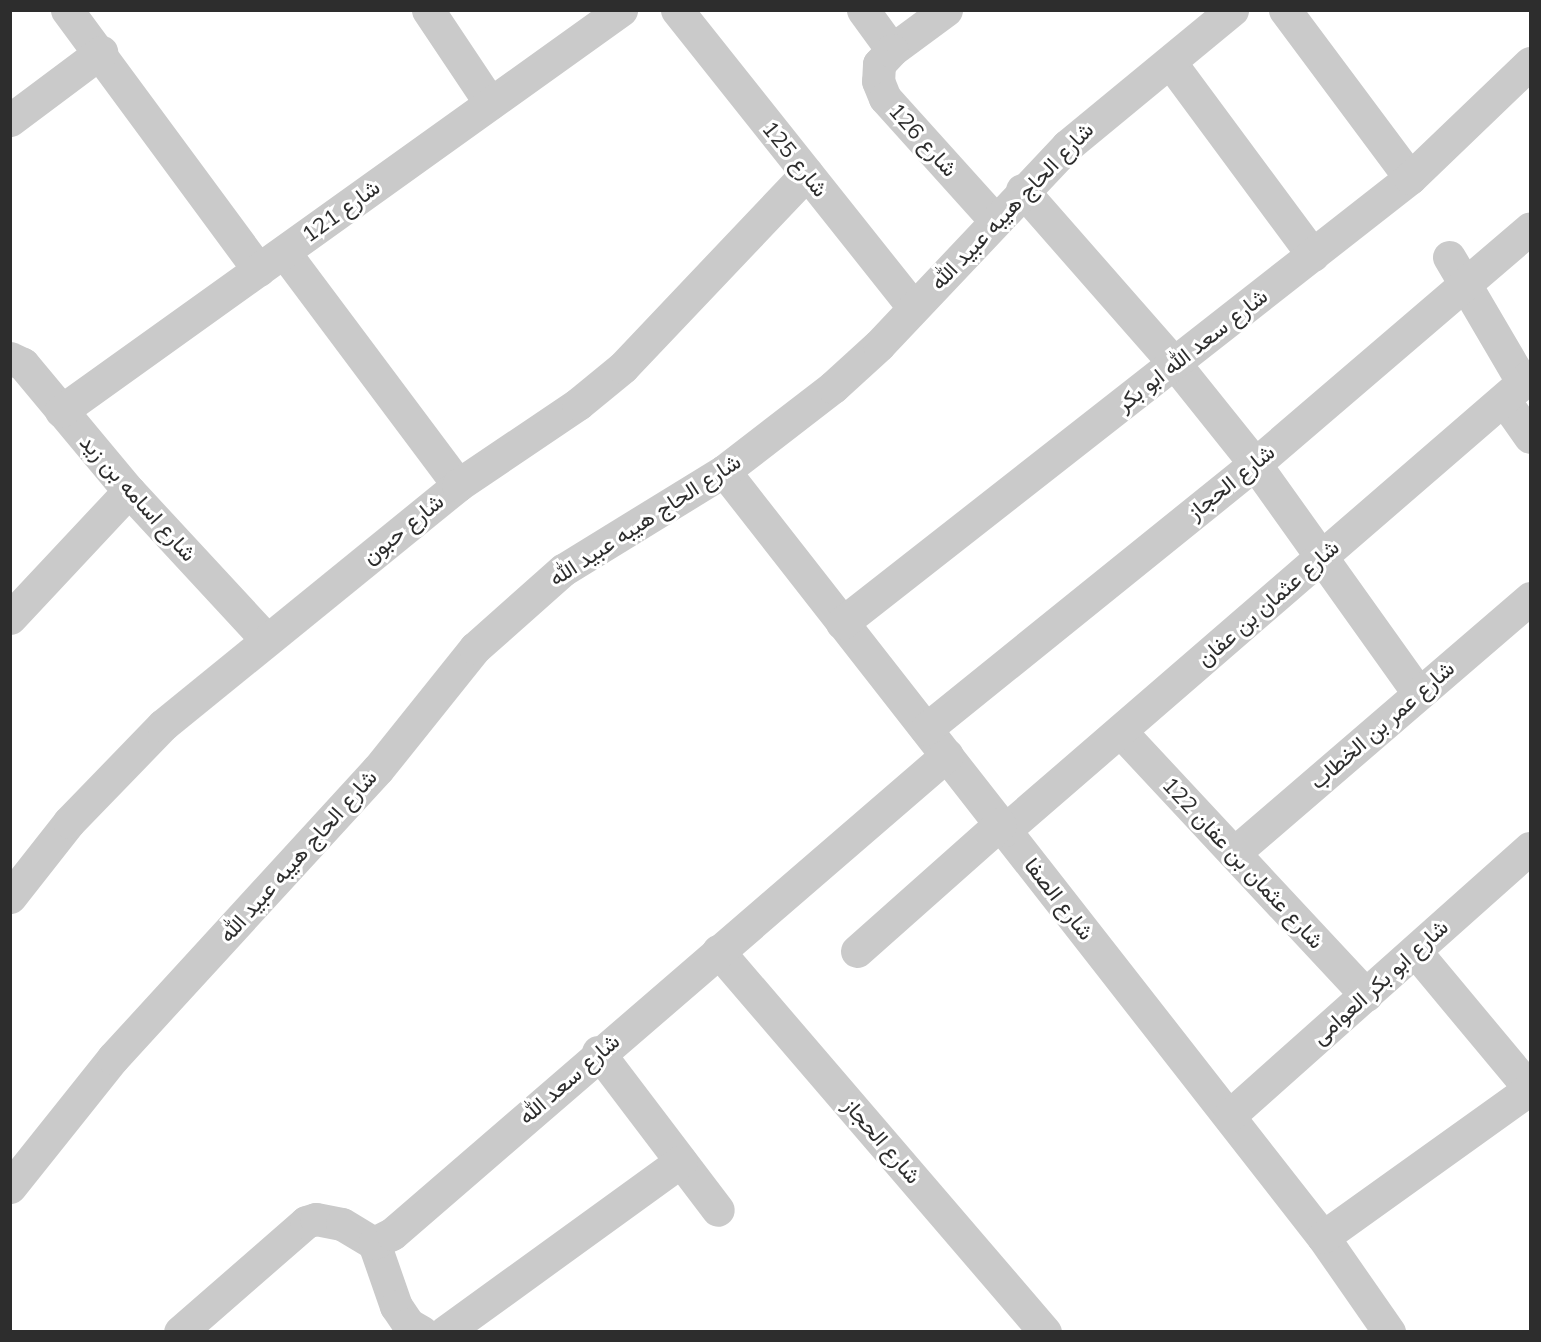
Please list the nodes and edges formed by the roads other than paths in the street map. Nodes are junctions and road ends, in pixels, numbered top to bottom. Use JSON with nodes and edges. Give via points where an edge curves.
{"nodes":[{"id":1,"x":67,"y":10,"type":"edge"},
{"id":2,"x":428,"y":10,"type":"edge"},
{"id":3,"x":621,"y":10,"type":"edge"},
{"id":4,"x":677,"y":10,"type":"edge"},
{"id":5,"x":863,"y":10,"type":"edge"},
{"id":6,"x":946,"y":10,"type":"edge"},
{"id":7,"x":1232,"y":10,"type":"edge"},
{"id":8,"x":1285,"y":10,"type":"edge"},
{"id":9,"x":892,"y":50,"type":"junction"},
{"id":10,"x":101,"y":52,"type":"junction"},
{"id":11,"x":1170,"y":62,"type":"junction"},
{"id":12,"x":1526,"y":77,"type":"edge"},
{"id":13,"x":490,"y":103,"type":"junction"},
{"id":14,"x":10,"y":120,"type":"edge"},
{"id":15,"x":807,"y":173,"type":"junction"},
{"id":16,"x":1410,"y":178,"type":"junction"},
{"id":17,"x":1022,"y":190,"type":"junction"},
{"id":18,"x":994,"y":219,"type":"junction"},
{"id":19,"x":1530,"y":228,"type":"edge"},
{"id":20,"x":1313,"y":255,"type":"junction"},
{"id":21,"x":271,"y":261,"type":"junction"},
{"id":22,"x":1456,"y":269,"type":"junction"},
{"id":23,"x":913,"y":307,"type":"junction"},
{"id":24,"x":10,"y":358,"type":"edge"},
{"id":25,"x":1175,"y":364,"type":"junction"},
{"id":26,"x":1519,"y":386,"type":"edge"},
{"id":27,"x":61,"y":411,"type":"junction"},
{"id":28,"x":1530,"y":437,"type":"edge"},
{"id":29,"x":1255,"y":464,"type":"junction"},
{"id":30,"x":724,"y":471,"type":"junction"},
{"id":31,"x":458,"y":485,"type":"junction"},
{"id":32,"x":129,"y":491,"type":"junction"},
{"id":33,"x":1323,"y":556,"type":"junction"},
{"id":34,"x":1530,"y":598,"type":"edge"},
{"id":35,"x":10,"y":618,"type":"edge"},
{"id":36,"x":842,"y":623,"type":"junction"},
{"id":37,"x":266,"y":639,"type":"junction"},
{"id":38,"x":1419,"y":694,"type":"junction"},
{"id":39,"x":926,"y":729,"type":"junction"},
{"id":40,"x":1120,"y":731,"type":"junction"},
{"id":41,"x":947,"y":755,"type":"junction"},
{"id":42,"x":1003,"y":827,"type":"junction"},
{"id":43,"x":1530,"y":848,"type":"edge"},
{"id":44,"x":1234,"y":853,"type":"junction"},
{"id":45,"x":10,"y":897,"type":"edge"},
{"id":46,"x":718,"y":951,"type":"junction"},
{"id":47,"x":857,"y":951,"type":"dead end"},
{"id":48,"x":1415,"y":951,"type":"junction"},
{"id":49,"x":1366,"y":995,"type":"junction"},
{"id":50,"x":598,"y":1052,"type":"junction"},
{"id":51,"x":1530,"y":1089,"type":"edge"},
{"id":52,"x":1229,"y":1116,"type":"junction"},
{"id":53,"x":681,"y":1161,"type":"junction"},
{"id":54,"x":10,"y":1187,"type":"edge"},
{"id":55,"x":718,"y":1210,"type":"dead end"},
{"id":56,"x":1323,"y":1237,"type":"junction"},
{"id":57,"x":374,"y":1243,"type":"junction"},
{"id":58,"x":180,"y":1332,"type":"edge"},
{"id":59,"x":422,"y":1332,"type":"edge"},
{"id":60,"x":446,"y":1332,"type":"edge"},
{"id":61,"x":1045,"y":1332,"type":"edge"},
{"id":62,"x":1389,"y":1332,"type":"edge"}],
"edges":[{"from":1,"to":10,"type":"street"},
{"from":2,"to":13,"type":"street"},
{"from":3,"to":13,"type":"street","name":"شارع 121"},
{"from":4,"to":15,"type":"street","name":"شارع 125"},
{"from":5,"to":9,"type":"street"},
{"from":6,"to":9,"type":"street","name":"شارع 126"},
{"from":7,"to":11,"type":"street","name":"شارع الحاج هيبه عبيد الله"},
{"from":8,"to":16,"type":"street"},
{"from":9,"to":18,"type":"street","name":"شارع 126","via":[[879,64],[878,81],[885,98]]},
{"from":10,"to":14,"type":"street"},
{"from":10,"to":21,"type":"street"},
{"from":11,"to":17,"type":"street","name":"شارع الحاج هيبه عبيد الله","via":[[1099,116]]},
{"from":11,"to":20,"type":"street"},
{"from":12,"to":16,"type":"street","name":"شارع سعد الله ابو بكر"},
{"from":13,"to":21,"type":"street","name":"شارع 121"},
{"from":15,"to":23,"type":"street","name":"شارع 125"},
{"from":15,"to":31,"type":"street","name":"شارع حبون","via":[[623,367],[578,404]]},
{"from":16,"to":20,"type":"street","name":"شارع سعد الله ابو بكر"},
{"from":17,"to":18,"type":"street","name":"شارع الحاج هيبه عبيد الله"},
{"from":17,"to":25,"type":"street"},
{"from":18,"to":23,"type":"street","name":"شارع الحاج هيبه عبيد الله"},
{"from":19,"to":22,"type":"street","name":"شارع الحجاز"},
{"from":20,"to":25,"type":"street","name":"شارع سعد الله ابو بكر"},
{"from":21,"to":27,"type":"street","name":"شارع 121"},
{"from":21,"to":31,"type":"street"},
{"from":22,"to":26,"type":"street"},
{"from":22,"to":29,"type":"street","name":"شارع الحجاز"},
{"from":23,"to":30,"type":"street","name":"شارع الحاج هيبه عبيد الله","via":[[833,387]]},
{"from":24,"to":27,"type":"street","name":"شارع اسامه بن زيد","via":[[23,364]]},
{"from":25,"to":29,"type":"street"},
{"from":25,"to":36,"type":"street","name":"شارع سعد الله ابو بكر"},
{"from":26,"to":28,"type":"street"},
{"from":26,"to":33,"type":"street","name":"شارع عثمان بن عفان"},
{"from":27,"to":32,"type":"street","name":"شارع اسامه بن زيد"},
{"from":29,"to":33,"type":"street"},
{"from":29,"to":39,"type":"street","name":"شارع الحجاز"},
{"from":30,"to":36,"type":"street","name":"شارع الصفا"},
{"from":30,"to":54,"type":"street","name":"شارع الحاج هيبه عبيد الله","via":[[563,570],[475,648],[378,769],[113,1058]]},
{"from":31,"to":37,"type":"street","name":"شارع حبون"},
{"from":32,"to":35,"type":"street"},
{"from":32,"to":37,"type":"street","name":"شارع اسامه بن زيد"},
{"from":33,"to":38,"type":"street"},
{"from":33,"to":40,"type":"street","name":"شارع عثمان بن عفان"},
{"from":34,"to":38,"type":"street","name":"شارع عمر بن الخطاب"},
{"from":36,"to":39,"type":"street","name":"شارع الصفا"},
{"from":37,"to":45,"type":"street","name":"شارع حبون","via":[[213,681],[114,772]]},
{"from":38,"to":44,"type":"street","name":"شارع عمر بن الخطاب"},
{"from":39,"to":41,"type":"street","name":"شارع الصفا"},
{"from":40,"to":42,"type":"street","name":"شارع عثمان بن عفان"},
{"from":40,"to":44,"type":"street","name":"شارع عثمان بن عفان 122"},
{"from":41,"to":42,"type":"street","name":"شارع الصفا"},
{"from":41,"to":46,"type":"street","name":"شارع سعد الله"},
{"from":42,"to":47,"type":"street","name":"شارع عثمان بن عفان"},
{"from":42,"to":52,"type":"street","name":"شارع الصفا"},
{"from":43,"to":48,"type":"street","name":"شارع ابو بكر العوامى"},
{"from":44,"to":49,"type":"street","name":"شارع عثمان بن عفان 122"},
{"from":46,"to":50,"type":"street","name":"شارع سعد الله"},
{"from":46,"to":61,"type":"street","name":"شارع الحجاز"},
{"from":48,"to":49,"type":"street","name":"شارع ابو بكر العوامى"},
{"from":48,"to":51,"type":"street"},
{"from":49,"to":52,"type":"street","name":"شارع ابو بكر العوامى"},
{"from":50,"to":53,"type":"street"},
{"from":50,"to":57,"type":"street","name":"شارع سعد الله","via":[[392,1234]]},
{"from":51,"to":56,"type":"street"},
{"from":52,"to":56,"type":"street","name":"شارع الصفا"},
{"from":53,"to":55,"type":"street"},
{"from":53,"to":60,"type":"street"},
{"from":56,"to":62,"type":"street","name":"شارع الصفا"},
{"from":57,"to":58,"type":"street","via":[[342,1224],[316,1219],[306,1222]]},
{"from":57,"to":59,"type":"street","via":[[396,1306],[408,1324]]}]}
